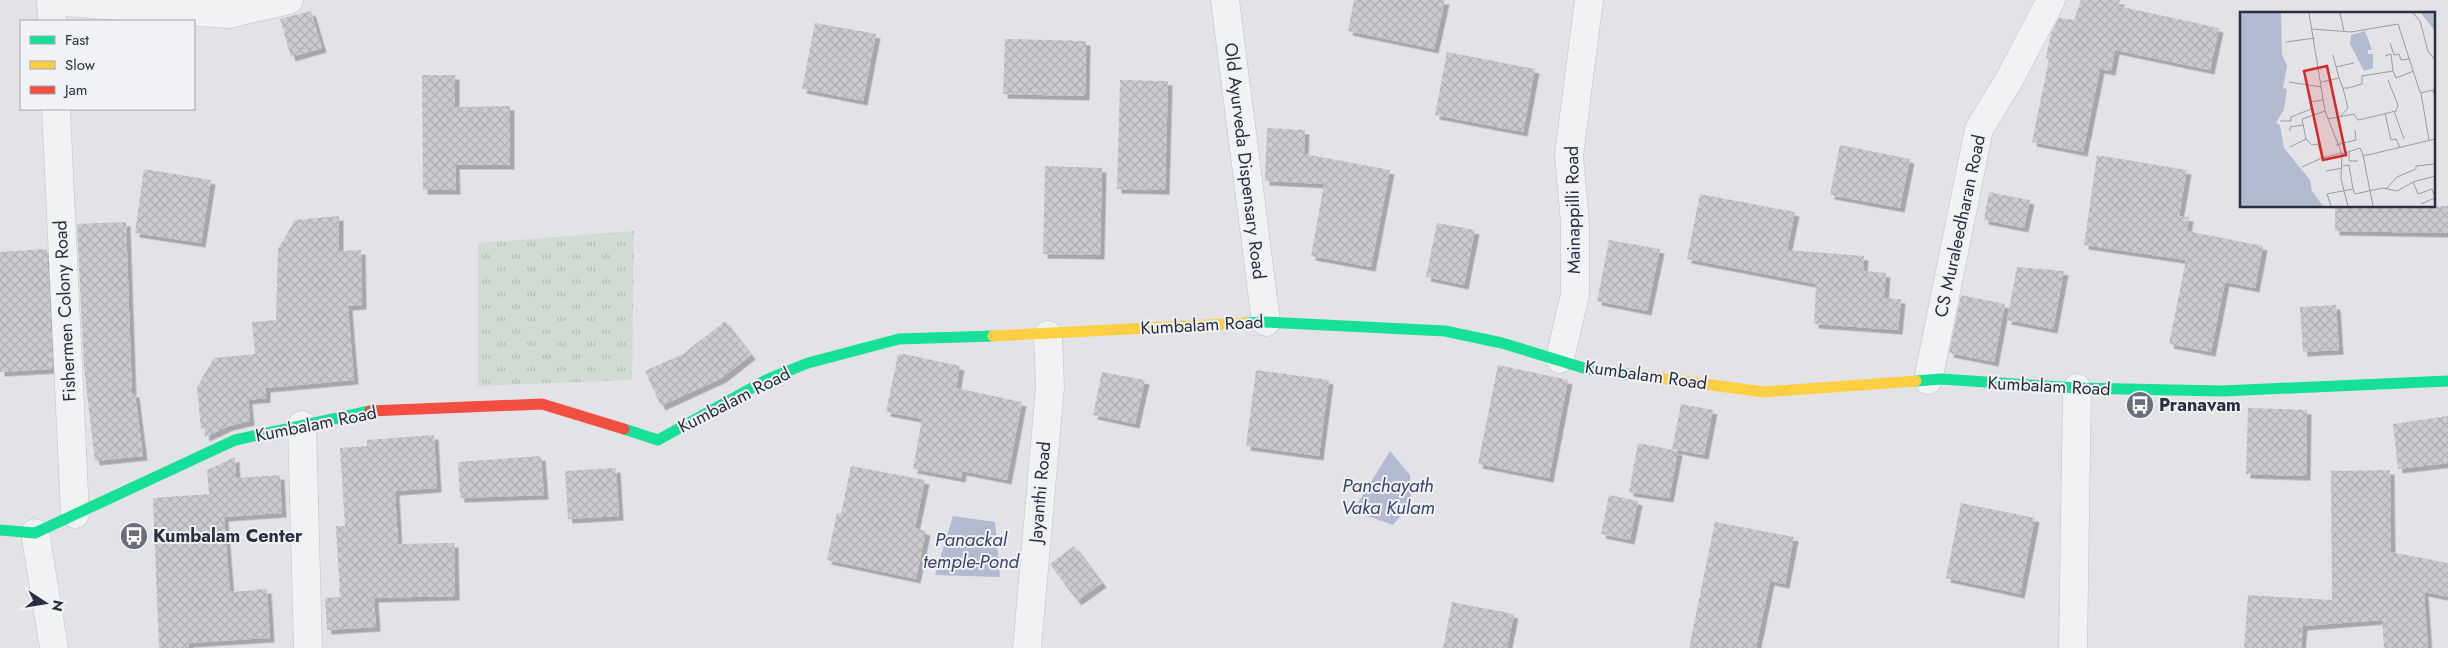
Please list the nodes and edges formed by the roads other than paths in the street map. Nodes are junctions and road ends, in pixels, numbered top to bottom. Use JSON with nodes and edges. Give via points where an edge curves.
{"nodes":[{"id":1,"x":289,"y":0,"type":"edge"},
{"id":2,"x":1225,"y":0,"type":"edge"},
{"id":3,"x":1589,"y":0,"type":"edge"},
{"id":4,"x":2051,"y":0,"type":"edge"},
{"id":5,"x":51,"y":7,"type":"edge"},
{"id":6,"x":56,"y":110,"type":"edge"},
{"id":7,"x":1266,"y":322,"type":"junction"},
{"id":8,"x":1048,"y":335,"type":"junction"},
{"id":9,"x":1560,"y":359,"type":"junction"},
{"id":10,"x":1928,"y":380,"type":"junction"},
{"id":11,"x":2448,"y":381,"type":"edge"},
{"id":12,"x":2076,"y":388,"type":"junction"},
{"id":13,"x":302,"y":425,"type":"junction"},
{"id":14,"x":75,"y":514,"type":"junction"},
{"id":15,"x":0,"y":530,"type":"edge"},
{"id":16,"x":34,"y":533,"type":"junction"},
{"id":17,"x":54,"y":648,"type":"edge"},
{"id":18,"x":308,"y":648,"type":"edge"},
{"id":19,"x":1027,"y":648,"type":"edge"},
{"id":20,"x":2073,"y":648,"type":"edge"}],
"edges":[{"from":1,"to":5,"type":"street","via":[[228,14]]},
{"from":2,"to":7,"type":"street","name":"Old Ayurveda Dispensary Road"},
{"from":3,"to":9,"type":"street","name":"Mainappilli Road","via":[[1569,155],[1575,222],[1575,294]]},
{"from":4,"to":10,"type":"street","name":"CS Muraleedharan Road","via":[[1979,129]]},
{"from":6,"to":14,"type":"street","name":"Fishermen Colony Road"},
{"from":7,"to":8,"type":"main road","name":"Kumbalam Road"},
{"from":7,"to":9,"type":"main road","name":"Kumbalam Road","via":[[1445,331]]},
{"from":8,"to":13,"type":"main road","name":"Kumbalam Road","via":[[898,339],[862,348],[808,363],[768,379],[658,440],[542,404],[367,411]]},
{"from":8,"to":19,"type":"street","name":"Jayanthi Road","via":[[1050,387]]},
{"from":9,"to":10,"type":"main road","name":"Kumbalam Road","via":[[1587,369],[1764,392]]},
{"from":10,"to":12,"type":"main road","name":"Kumbalam Road"},
{"from":11,"to":12,"type":"main road","name":"Kumbalam Road","via":[[2222,391]]},
{"from":12,"to":20,"type":"street"},
{"from":13,"to":14,"type":"main road","name":"Kumbalam Road","via":[[235,440]]},
{"from":13,"to":18,"type":"street"},
{"from":14,"to":16,"type":"main road","name":"Kumbalam Road"},
{"from":15,"to":16,"type":"main road","name":"Kumbalam Road"},
{"from":16,"to":17,"type":"street"}]}
